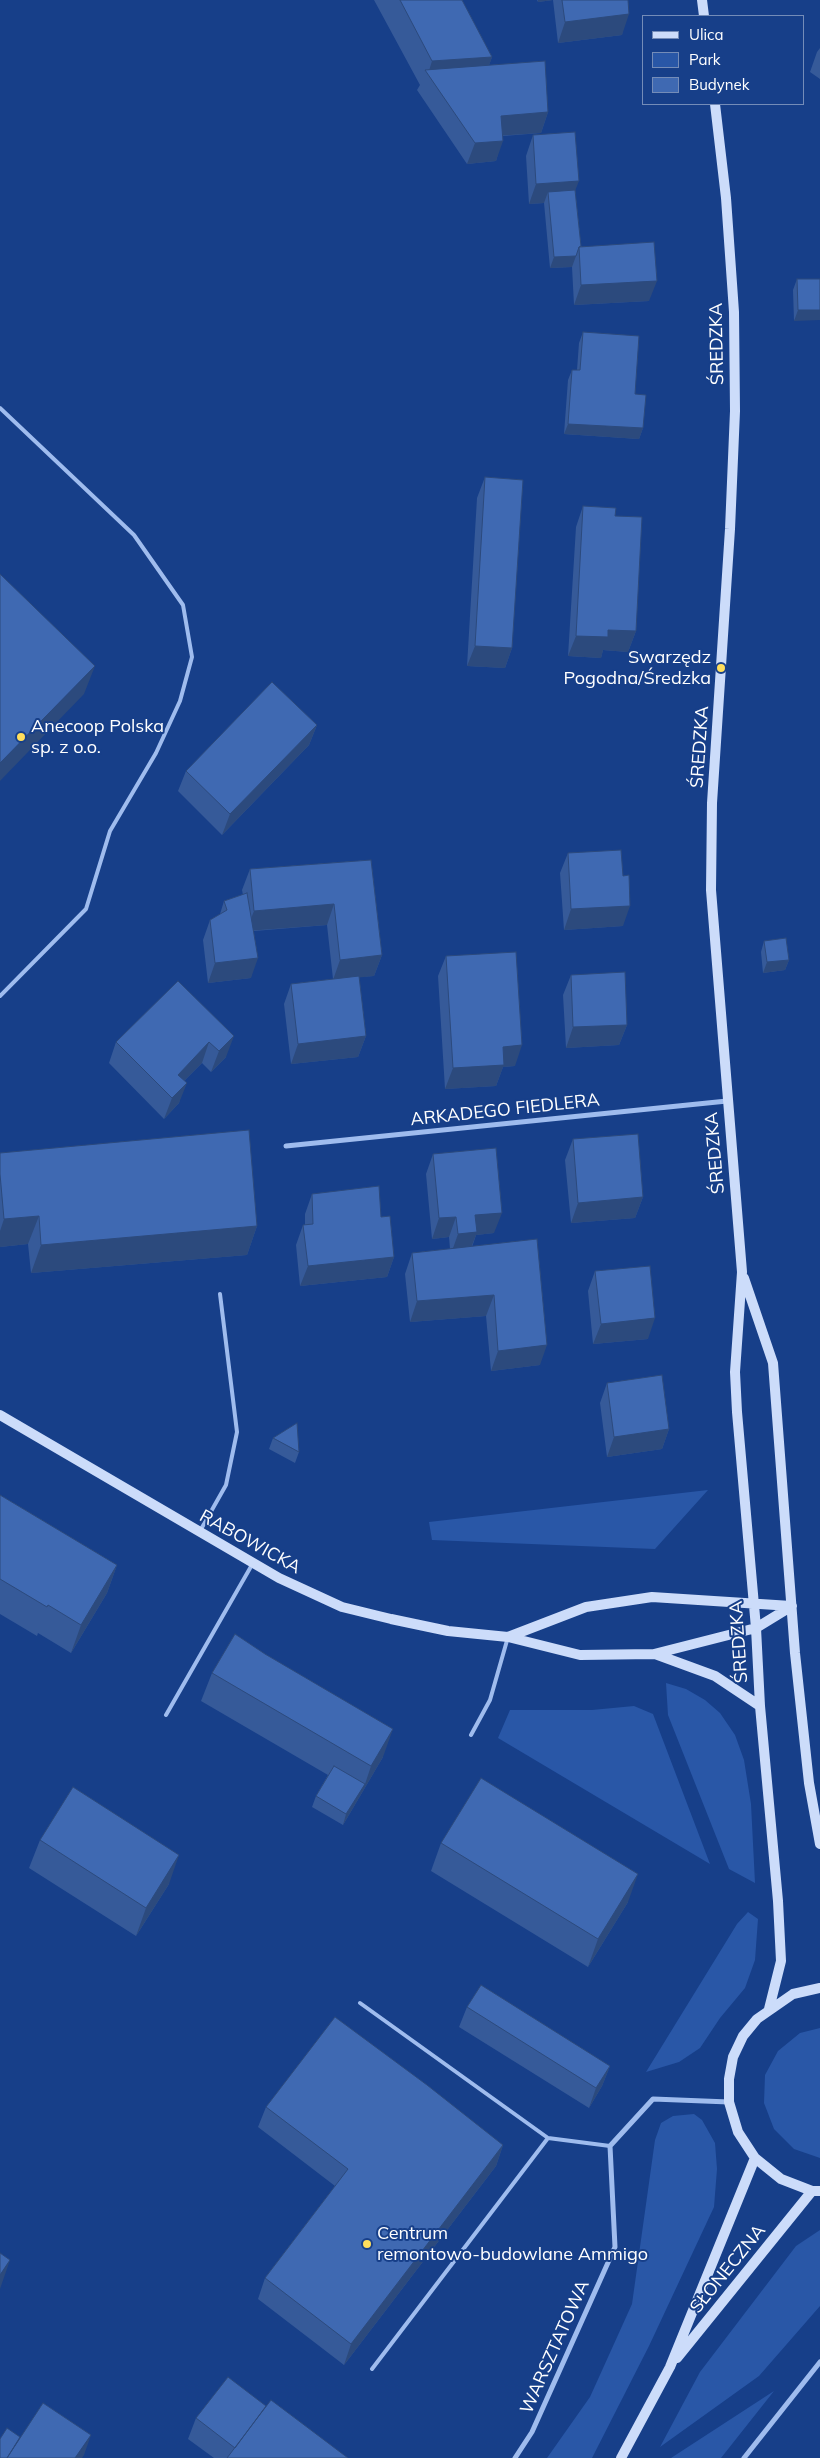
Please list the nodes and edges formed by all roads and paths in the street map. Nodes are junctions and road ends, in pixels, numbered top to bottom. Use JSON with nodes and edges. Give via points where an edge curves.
{"nodes":[{"id":1,"x":702,"y":0,"type":"edge"},
{"id":2,"x":704,"y":15,"type":"edge"},
{"id":3,"x":715,"y":105,"type":"edge"},
{"id":4,"x":0,"y":408,"type":"edge"},
{"id":5,"x":0,"y":996,"type":"edge"},
{"id":6,"x":727,"y":1101,"type":"junction"},
{"id":7,"x":286,"y":1146,"type":"dead end"},
{"id":8,"x":742,"y":1272,"type":"junction"},
{"id":9,"x":220,"y":1294,"type":"dead end"},
{"id":10,"x":0,"y":1415,"type":"edge"},
{"id":11,"x":198,"y":1533,"type":"junction"},
{"id":12,"x":253,"y":1563,"type":"junction"},
{"id":13,"x":753,"y":1604,"type":"junction"},
{"id":14,"x":792,"y":1606,"type":"junction"},
{"id":15,"x":756,"y":1628,"type":"junction"},
{"id":16,"x":508,"y":1637,"type":"junction"},
{"id":17,"x":654,"y":1654,"type":"junction"},
{"id":18,"x":760,"y":1706,"type":"junction"},
{"id":19,"x":166,"y":1715,"type":"dead end"},
{"id":20,"x":471,"y":1735,"type":"dead end"},
{"id":21,"x":820,"y":1844,"type":"edge"},
{"id":22,"x":820,"y":1988,"type":"edge"},
{"id":23,"x":360,"y":2003,"type":"dead end"},
{"id":24,"x":769,"y":2009,"type":"junction"},
{"id":25,"x":729,"y":2102,"type":"junction"},
{"id":26,"x":548,"y":2138,"type":"junction"},
{"id":27,"x":610,"y":2146,"type":"junction"},
{"id":28,"x":755,"y":2158,"type":"junction"},
{"id":29,"x":816,"y":2191,"type":"edge"},
{"id":30,"x":820,"y":2362,"type":"edge"},
{"id":31,"x":670,"y":2367,"type":"junction"},
{"id":32,"x":372,"y":2368,"type":"dead end"},
{"id":33,"x":515,"y":2458,"type":"edge"},
{"id":34,"x":621,"y":2458,"type":"edge"},
{"id":35,"x":744,"y":2458,"type":"edge"}],
"edges":[{"from":1,"to":2,"type":"street"},
{"from":3,"to":6,"type":"street","name":"ŚREDZKA","via":[[733,302],[735,411],[712,813],[711,890]]},
{"from":4,"to":5,"type":"lane","via":[[134,536],[183,605],[192,657],[180,701],[156,753],[110,831],[86,909]]},
{"from":6,"to":7,"type":"street","name":"ARKADEGO FIEDLERA"},
{"from":6,"to":8,"type":"street","name":"ŚREDZKA"},
{"from":8,"to":13,"type":"street","name":"ŚREDZKA","via":[[735,1372]]},
{"from":8,"to":14,"type":"street","name":"ŚREDZKA","via":[[773,1363]]},
{"from":9,"to":11,"type":"lane","via":[[237,1432],[226,1485]]},
{"from":10,"to":11,"type":"street","name":"RABOWICKA"},
{"from":11,"to":12,"type":"street","name":"RABOWICKA"},
{"from":12,"to":16,"type":"street","name":"RABOWICKA","via":[[342,1606],[448,1631]]},
{"from":12,"to":19,"type":"lane"},
{"from":13,"to":14,"type":"street","name":"RABOWICKA"},
{"from":13,"to":15,"type":"street","name":"ŚREDZKA"},
{"from":13,"to":16,"type":"street","name":"RABOWICKA","via":[[652,1597],[586,1607]]},
{"from":14,"to":15,"type":"street","name":"RABOWICKA"},
{"from":14,"to":21,"type":"street","name":"ŚREDZKA","via":[[809,1783]]},
{"from":15,"to":17,"type":"street","name":"RABOWICKA"},
{"from":15,"to":18,"type":"street","name":"ŚREDZKA"},
{"from":16,"to":17,"type":"street","name":"RABOWICKA","via":[[580,1656]]},
{"from":16,"to":20,"type":"lane","via":[[490,1700]]},
{"from":17,"to":18,"type":"street","name":"RABOWICKA","via":[[715,1676]]},
{"from":18,"to":24,"type":"street","name":"ŚREDZKA","via":[[781,1961]]},
{"from":22,"to":24,"type":"street","via":[[793,1994]]},
{"from":23,"to":26,"type":"lane"},
{"from":24,"to":25,"type":"street","via":[[743,2036],[729,2079]]},
{"from":25,"to":27,"type":"street","via":[[653,2099]]},
{"from":25,"to":28,"type":"street","via":[[738,2132]]},
{"from":26,"to":27,"type":"lane"},
{"from":26,"to":32,"type":"lane"},
{"from":27,"to":33,"type":"street","name":"WARSZTATOWA","via":[[614,2247],[532,2432]]},
{"from":28,"to":29,"type":"street","via":[[781,2179]]},
{"from":28,"to":31,"type":"street","name":"SŁONECZNA"},
{"from":29,"to":31,"type":"street","name":"SŁONECZNA"},
{"from":30,"to":35,"type":"street"},
{"from":31,"to":34,"type":"street","name":"SŁONECZNA"}]}
